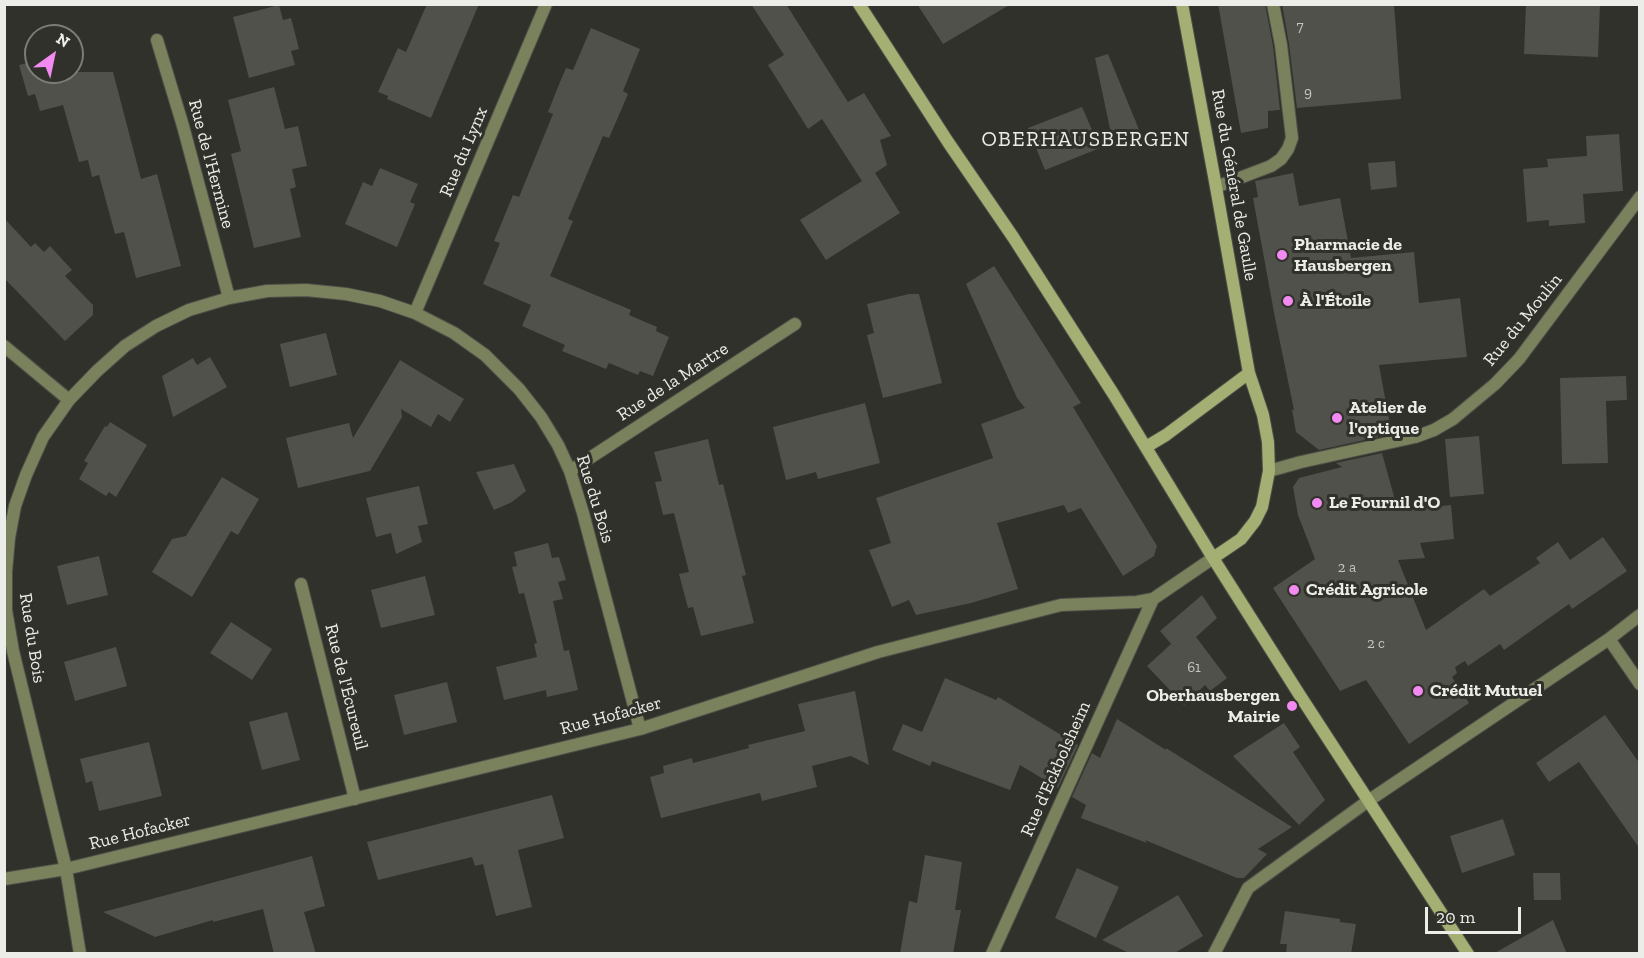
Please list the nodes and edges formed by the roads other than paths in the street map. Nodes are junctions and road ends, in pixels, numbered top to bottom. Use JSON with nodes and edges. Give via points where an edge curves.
{"nodes":[{"id":1,"x":546,"y":4,"type":"edge"},
{"id":2,"x":859,"y":4,"type":"edge"},
{"id":3,"x":1182,"y":4,"type":"edge"},
{"id":4,"x":1273,"y":4,"type":"edge"},
{"id":5,"x":157,"y":40,"type":"dead end"},
{"id":6,"x":1216,"y":187,"type":"junction"},
{"id":7,"x":1640,"y":197,"type":"edge"},
{"id":8,"x":229,"y":298,"type":"junction"},
{"id":9,"x":415,"y":313,"type":"junction"},
{"id":10,"x":795,"y":324,"type":"dead end"},
{"id":11,"x":4,"y":345,"type":"edge"},
{"id":12,"x":1249,"y":373,"type":"junction"},
{"id":13,"x":69,"y":400,"type":"junction"},
{"id":14,"x":1146,"y":447,"type":"junction"},
{"id":15,"x":570,"y":471,"type":"junction"},
{"id":16,"x":1269,"y":471,"type":"junction"},
{"id":17,"x":1213,"y":558,"type":"junction"},
{"id":18,"x":5,"y":572,"type":"edge"},
{"id":19,"x":301,"y":584,"type":"dead end"},
{"id":20,"x":1153,"y":599,"type":"junction"},
{"id":21,"x":1640,"y":615,"type":"edge"},
{"id":22,"x":1609,"y":639,"type":"junction"},
{"id":23,"x":1640,"y":684,"type":"edge"},
{"id":24,"x":640,"y":729,"type":"junction"},
{"id":25,"x":356,"y":799,"type":"junction"},
{"id":26,"x":1368,"y":801,"type":"junction"},
{"id":27,"x":66,"y":869,"type":"junction"},
{"id":28,"x":4,"y":879,"type":"edge"},
{"id":29,"x":80,"y":954,"type":"edge"},
{"id":30,"x":992,"y":954,"type":"edge"},
{"id":31,"x":1214,"y":954,"type":"edge"},
{"id":32,"x":1468,"y":954,"type":"edge"}],
"edges":[{"from":1,"to":9,"type":"street","name":"Rue du Lynx"},
{"from":2,"to":14,"type":"main road"},
{"from":3,"to":6,"type":"main road","name":"Rue du Général de Gaulle"},
{"from":4,"to":6,"type":"street","via":[[1292,138],[1281,159],[1271,166]]},
{"from":5,"to":8,"type":"street","name":"Rue de l'Hermine"},
{"from":6,"to":12,"type":"main road","name":"Rue du Général de Gaulle"},
{"from":7,"to":16,"type":"street","name":"Rue du Moulin","via":[[1519,359],[1453,419],[1415,436]]},
{"from":8,"to":9,"type":"street","name":"Rue du Bois","via":[[267,291],[306,290],[380,301]]},
{"from":8,"to":13,"type":"street","name":"Rue du Bois","via":[[189,310],[156,326],[125,346]]},
{"from":9,"to":15,"type":"street","name":"Rue du Bois","via":[[485,355],[519,388],[547,426]]},
{"from":10,"to":15,"type":"street","name":"Rue de la Martre"},
{"from":11,"to":13,"type":"street"},
{"from":12,"to":14,"type":"main road"},
{"from":12,"to":16,"type":"main road","name":"Rue du Général de Gaulle","via":[[1263,415]]},
{"from":13,"to":18,"type":"street","name":"Rue du Bois","via":[[44,437],[26,475],[15,506]]},
{"from":14,"to":17,"type":"main road"},
{"from":15,"to":24,"type":"street","name":"Rue du Bois"},
{"from":16,"to":17,"type":"main road","name":"Rue du Général de Gaulle","via":[[1255,521],[1241,539]]},
{"from":17,"to":20,"type":"street","name":"Rue Hofacker"},
{"from":17,"to":26,"type":"main road"},
{"from":18,"to":27,"type":"street","name":"Rue du Bois","via":[[13,651]]},
{"from":19,"to":25,"type":"street","name":"Rue de l'Écureuil"},
{"from":20,"to":24,"type":"street","name":"Rue Hofacker","via":[[1061,605],[878,652]]},
{"from":20,"to":30,"type":"street","name":"Rue d'Eckbolsheim"},
{"from":21,"to":22,"type":"street"},
{"from":22,"to":23,"type":"street"},
{"from":22,"to":26,"type":"street"},
{"from":24,"to":25,"type":"street","name":"Rue Hofacker"},
{"from":25,"to":27,"type":"street","name":"Rue Hofacker"},
{"from":26,"to":31,"type":"street","via":[[1248,888]]},
{"from":26,"to":32,"type":"main road"},
{"from":27,"to":28,"type":"street","name":"Rue Hofacker"},
{"from":27,"to":29,"type":"street","name":"Rue du Bois"}]}
